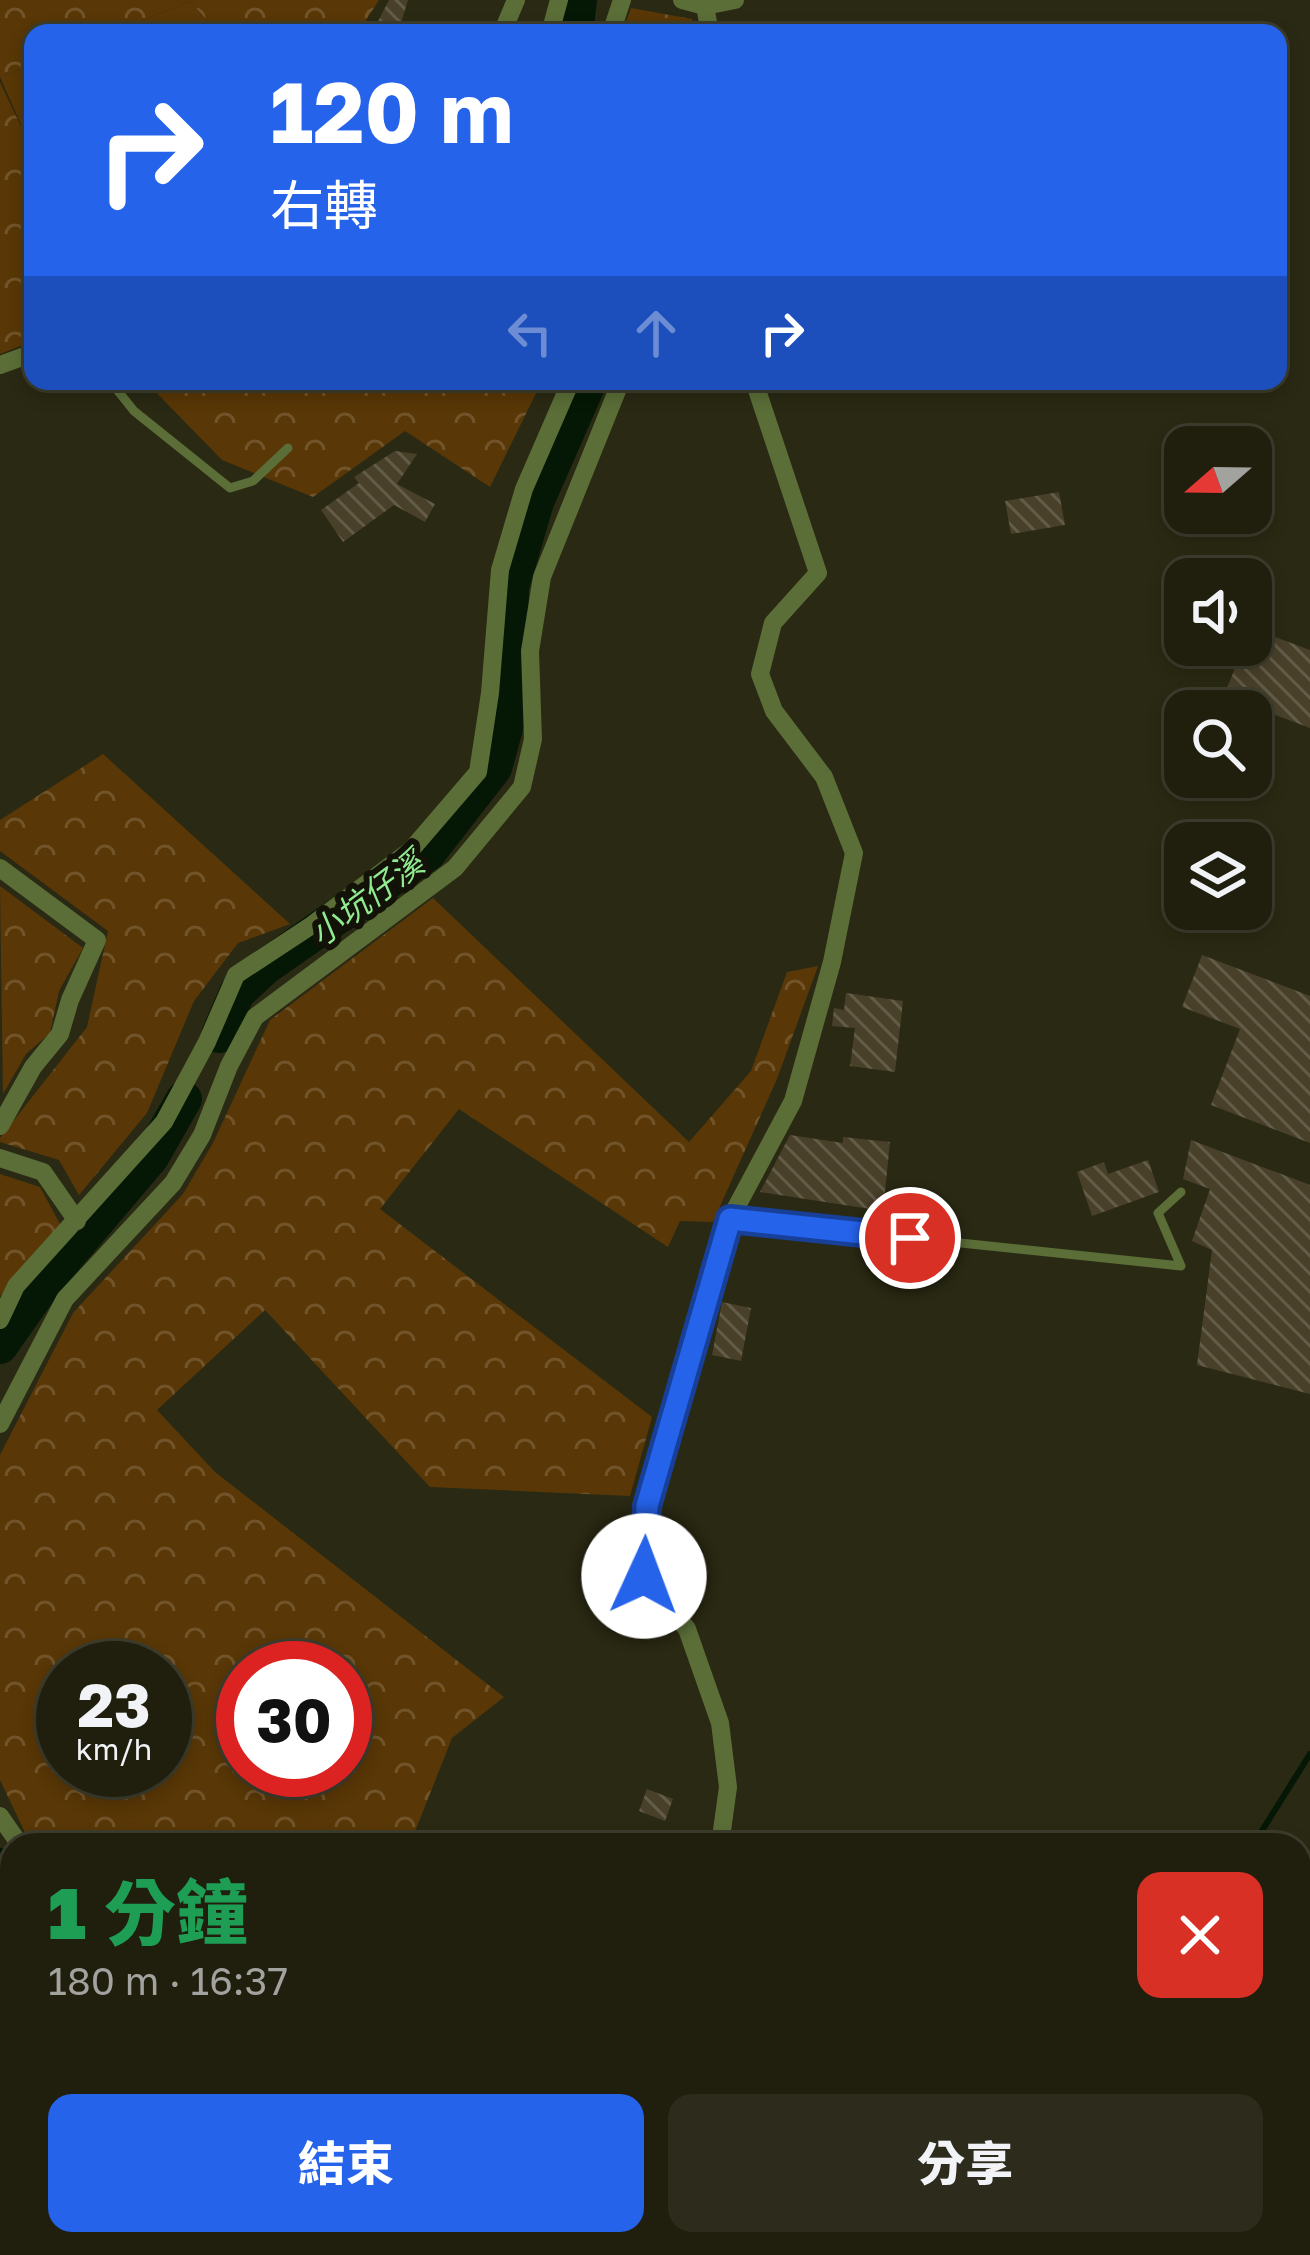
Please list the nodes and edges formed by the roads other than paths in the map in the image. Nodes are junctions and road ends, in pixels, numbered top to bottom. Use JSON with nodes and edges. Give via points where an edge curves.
{"nodes":[{"id":1,"x":682,"y":0,"type":"edge"},
{"id":2,"x":735,"y":0,"type":"edge"},
{"id":3,"x":705,"y":6,"type":"junction"},
{"id":4,"x":708,"y":24,"type":"edge"},
{"id":5,"x":117,"y":390,"type":"edge"},
{"id":6,"x":568,"y":390,"type":"edge"},
{"id":7,"x":617,"y":390,"type":"edge"},
{"id":8,"x":757,"y":390,"type":"edge"},
{"id":9,"x":288,"y":448,"type":"dead end"},
{"id":10,"x":0,"y":868,"type":"edge"},
{"id":11,"x":0,"y":1126,"type":"edge"},
{"id":12,"x":0,"y":1158,"type":"edge"},
{"id":13,"x":1181,"y":1192,"type":"dead end"},
{"id":14,"x":730,"y":1219,"type":"junction"},
{"id":15,"x":77,"y":1220,"type":"junction"},
{"id":16,"x":0,"y":1320,"type":"edge"},
{"id":17,"x":0,"y":1424,"type":"edge"},
{"id":18,"x":722,"y":1833,"type":"edge"}],
"edges":[{"from":1,"to":3,"type":"street"},
{"from":2,"to":3,"type":"street"},
{"from":3,"to":4,"type":"street"},
{"from":5,"to":9,"type":"lane","via":[[230,488],[253,481]]},
{"from":6,"to":15,"type":"street","via":[[524,489],[500,570],[478,772],[411,850],[236,975],[164,1122]]},
{"from":7,"to":17,"type":"street","via":[[542,578],[530,651],[533,739],[522,787],[455,868],[255,1017],[173,1183],[65,1299]]},
{"from":8,"to":14,"type":"street","via":[[818,573],[773,623],[760,674],[774,711],[824,777],[854,853],[793,1101]]},
{"from":10,"to":11,"type":"street","via":[[97,940],[60,1034]]},
{"from":12,"to":15,"type":"street","via":[[43,1172]]},
{"from":13,"to":14,"type":"lane","via":[[1158,1213],[1180,1265]]},
{"from":14,"to":18,"type":"street","via":[[647,1506],[644,1576],[687,1629],[720,1723],[728,1787]]},
{"from":15,"to":16,"type":"street","via":[[16,1286]]}]}
